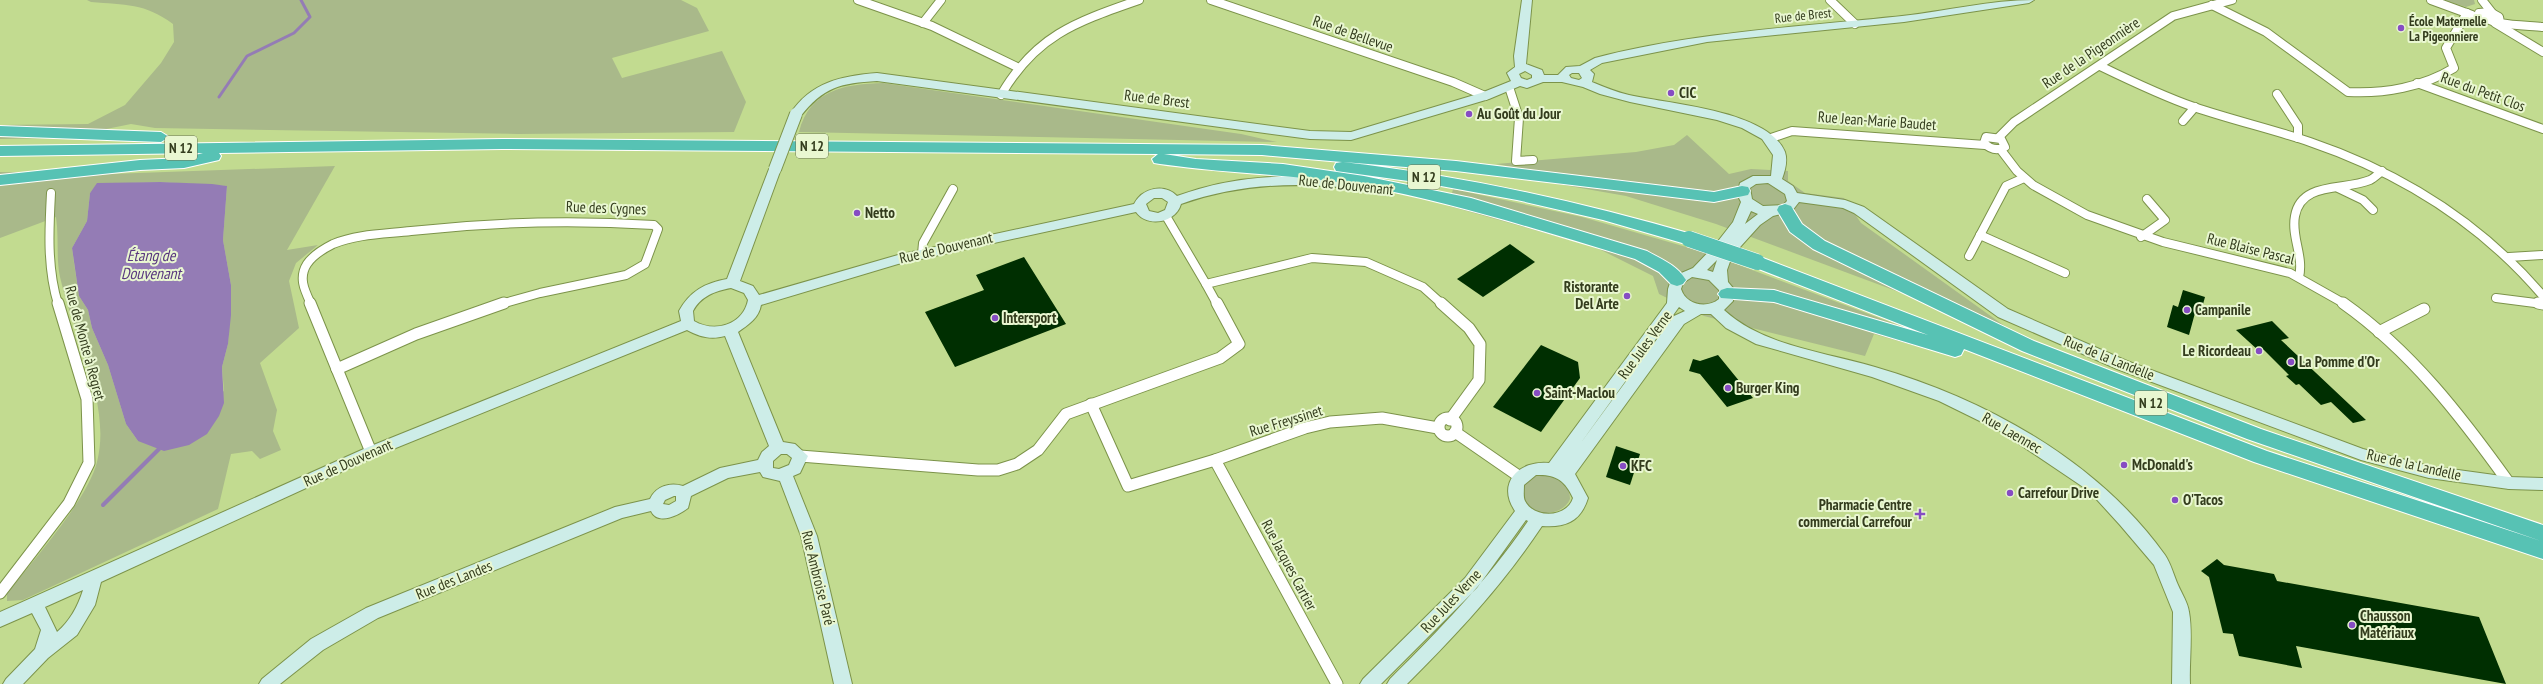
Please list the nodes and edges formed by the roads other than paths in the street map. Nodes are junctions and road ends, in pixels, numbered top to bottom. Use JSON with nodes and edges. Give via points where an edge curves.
{"nodes":[{"id":1,"x":858,"y":0,"type":"edge"},
{"id":2,"x":941,"y":0,"type":"edge"},
{"id":3,"x":1139,"y":0,"type":"edge"},
{"id":4,"x":1211,"y":0,"type":"edge"},
{"id":5,"x":1527,"y":0,"type":"edge"},
{"id":6,"x":1830,"y":0,"type":"edge"},
{"id":7,"x":2029,"y":0,"type":"edge"},
{"id":8,"x":2190,"y":0,"type":"edge"},
{"id":9,"x":2232,"y":0,"type":"edge"},
{"id":10,"x":2431,"y":0,"type":"edge"},
{"id":11,"x":2482,"y":0,"type":"edge"},
{"id":12,"x":2212,"y":5,"type":"junction"},
{"id":13,"x":2199,"y":7,"type":"junction"},
{"id":14,"x":2468,"y":13,"type":"junction"},
{"id":15,"x":2481,"y":14,"type":"junction"},
{"id":16,"x":2497,"y":18,"type":"junction"},
{"id":17,"x":923,"y":23,"type":"junction"},
{"id":18,"x":1855,"y":24,"type":"junction"},
{"id":19,"x":2539,"y":26,"type":"edge"},
{"id":20,"x":2543,"y":52,"type":"edge"},
{"id":21,"x":2100,"y":66,"type":"junction"},
{"id":22,"x":1017,"y":67,"type":"junction"},
{"id":23,"x":1521,"y":68,"type":"junction"},
{"id":24,"x":1582,"y":70,"type":"junction"},
{"id":25,"x":1538,"y":75,"type":"junction"},
{"id":26,"x":1564,"y":76,"type":"junction"},
{"id":27,"x":1584,"y":83,"type":"junction"},
{"id":28,"x":2417,"y":83,"type":"junction"},
{"id":29,"x":1514,"y":84,"type":"junction"},
{"id":30,"x":2277,"y":94,"type":"dead end"},
{"id":31,"x":1001,"y":95,"type":"junction"},
{"id":32,"x":1485,"y":96,"type":"junction"},
{"id":33,"x":2195,"y":107,"type":"junction"},
{"id":34,"x":2183,"y":121,"type":"dead end"},
{"id":35,"x":2541,"y":128,"type":"edge"},
{"id":36,"x":0,"y":131,"type":"edge"},
{"id":37,"x":1998,"y":138,"type":"junction"},
{"id":38,"x":2298,"y":138,"type":"junction"},
{"id":39,"x":1768,"y":139,"type":"junction"},
{"id":40,"x":1985,"y":145,"type":"junction"},
{"id":41,"x":362,"y":146,"type":"junction"},
{"id":42,"x":1262,"y":150,"type":"junction"},
{"id":43,"x":2001,"y":150,"type":"junction"},
{"id":44,"x":0,"y":151,"type":"edge"},
{"id":45,"x":213,"y":156,"type":"junction"},
{"id":46,"x":1153,"y":158,"type":"junction"},
{"id":47,"x":0,"y":160,"type":"edge"},
{"id":48,"x":1533,"y":160,"type":"dead end"},
{"id":49,"x":2382,"y":171,"type":"junction"},
{"id":50,"x":2024,"y":178,"type":"junction"},
{"id":51,"x":0,"y":180,"type":"edge"},
{"id":52,"x":1775,"y":181,"type":"junction"},
{"id":53,"x":2338,"y":188,"type":"junction"},
{"id":54,"x":953,"y":189,"type":"dead end"},
{"id":55,"x":51,"y":194,"type":"dead end"},
{"id":56,"x":1424,"y":194,"type":"junction"},
{"id":57,"x":1745,"y":196,"type":"junction"},
{"id":58,"x":2147,"y":199,"type":"dead end"},
{"id":59,"x":1175,"y":202,"type":"junction"},
{"id":60,"x":1783,"y":206,"type":"junction"},
{"id":61,"x":1139,"y":207,"type":"junction"},
{"id":62,"x":2373,"y":210,"type":"dead end"},
{"id":63,"x":1166,"y":216,"type":"junction"},
{"id":64,"x":1694,"y":235,"type":"junction"},
{"id":65,"x":1980,"y":235,"type":"junction"},
{"id":66,"x":2141,"y":237,"type":"junction"},
{"id":67,"x":922,"y":254,"type":"junction"},
{"id":68,"x":2543,"y":255,"type":"edge"},
{"id":69,"x":1969,"y":256,"type":"dead end"},
{"id":70,"x":2509,"y":257,"type":"junction"},
{"id":71,"x":1760,"y":259,"type":"junction"},
{"id":72,"x":1697,"y":272,"type":"junction"},
{"id":73,"x":2065,"y":274,"type":"dead end"},
{"id":74,"x":2299,"y":277,"type":"junction"},
{"id":75,"x":732,"y":283,"type":"junction"},
{"id":76,"x":1206,"y":284,"type":"junction"},
{"id":77,"x":1676,"y":287,"type":"junction"},
{"id":78,"x":1724,"y":288,"type":"junction"},
{"id":79,"x":2543,"y":296,"type":"edge"},
{"id":80,"x":2496,"y":298,"type":"dead end"},
{"id":81,"x":756,"y":301,"type":"junction"},
{"id":82,"x":2543,"y":304,"type":"edge"},
{"id":83,"x":1715,"y":309,"type":"junction"},
{"id":84,"x":2424,"y":309,"type":"dead end"},
{"id":85,"x":1698,"y":310,"type":"junction"},
{"id":86,"x":688,"y":324,"type":"junction"},
{"id":87,"x":730,"y":330,"type":"junction"},
{"id":88,"x":2379,"y":332,"type":"junction"},
{"id":89,"x":336,"y":369,"type":"junction"},
{"id":90,"x":2075,"y":386,"type":"junction"},
{"id":91,"x":1091,"y":404,"type":"junction"},
{"id":92,"x":1450,"y":420,"type":"junction"},
{"id":93,"x":1438,"y":428,"type":"junction"},
{"id":94,"x":1455,"y":432,"type":"junction"},
{"id":95,"x":778,"y":448,"type":"junction"},
{"id":96,"x":371,"y":452,"type":"junction"},
{"id":97,"x":800,"y":456,"type":"junction"},
{"id":98,"x":1215,"y":460,"type":"junction"},
{"id":99,"x":764,"y":465,"type":"junction"},
{"id":100,"x":1559,"y":473,"type":"junction"},
{"id":101,"x":785,"y":474,"type":"junction"},
{"id":102,"x":1520,"y":478,"type":"junction"},
{"id":103,"x":2509,"y":483,"type":"junction"},
{"id":104,"x":2543,"y":484,"type":"edge"},
{"id":105,"x":1531,"y":515,"type":"junction"},
{"id":106,"x":2543,"y":534,"type":"edge"},
{"id":107,"x":2543,"y":550,"type":"edge"},
{"id":108,"x":92,"y":578,"type":"junction"},
{"id":109,"x":0,"y":593,"type":"edge"},
{"id":110,"x":35,"y":604,"type":"junction"},
{"id":111,"x":6,"y":617,"type":"edge"},
{"id":112,"x":42,"y":653,"type":"junction"},
{"id":113,"x":12,"y":684,"type":"edge"},
{"id":114,"x":268,"y":684,"type":"edge"},
{"id":115,"x":844,"y":684,"type":"edge"},
{"id":116,"x":1337,"y":684,"type":"edge"},
{"id":117,"x":1369,"y":684,"type":"edge"},
{"id":118,"x":1396,"y":684,"type":"edge"},
{"id":119,"x":2181,"y":684,"type":"edge"}],
"edges":[{"from":1,"to":17,"type":"street"},
{"from":2,"to":17,"type":"street"},
{"from":3,"to":22,"type":"street","via":[[1060,31],[1043,42]]},
{"from":4,"to":32,"type":"street","name":"Rue de Bellevue","via":[[1454,82]]},
{"from":5,"to":23,"type":"street","via":[[1520,56]]},
{"from":6,"to":18,"type":"street"},
{"from":7,"to":18,"type":"street","name":"Rue de Brest","via":[[1954,13]]},
{"from":8,"to":13,"type":"street"},
{"from":9,"to":12,"type":"street","name":"Rue de la Pigeonnière"},
{"from":10,"to":14,"type":"street"},
{"from":11,"to":15,"type":"street"},
{"from":11,"to":16,"type":"street"},
{"from":12,"to":13,"type":"street","name":"Rue de la Pigeonnière"},
{"from":12,"to":28,"type":"street","via":[[2266,32],[2348,92],[2364,95]]},
{"from":13,"to":21,"type":"street","name":"Rue de la Pigeonnière","via":[[2173,16]]},
{"from":14,"to":15,"type":"street"},
{"from":14,"to":28,"type":"street","via":[[2446,48],[2454,68],[2446,74]]},
{"from":15,"to":16,"type":"street"},
{"from":16,"to":19,"type":"street"},
{"from":16,"to":20,"type":"street"},
{"from":17,"to":22,"type":"street"},
{"from":18,"to":24,"type":"street","name":"Rue de Brest","via":[[1686,43],[1599,60]]},
{"from":21,"to":33,"type":"street"},
{"from":21,"to":37,"type":"street","name":"Rue de la Pigeonnière","via":[[2014,122]]},
{"from":22,"to":31,"type":"street"},
{"from":23,"to":25,"type":"street","via":[[1529,68]]},
{"from":23,"to":29,"type":"street","via":[[1515,70]]},
{"from":24,"to":26,"type":"street","name":"Rue de Brest","via":[[1570,69]]},
{"from":24,"to":27,"type":"street","via":[[1589,76]]},
{"from":25,"to":26,"type":"street"},
{"from":25,"to":29,"type":"street","name":"Rue de Brest","via":[[1532,83]]},
{"from":26,"to":27,"type":"street","via":[[1574,84]]},
{"from":27,"to":39,"type":"street","via":[[1629,98],[1733,120]]},
{"from":28,"to":35,"type":"street","name":"Rue du Petit Clos"},
{"from":29,"to":32,"type":"street","name":"Rue de Brest"},
{"from":29,"to":48,"type":"street","via":[[1519,118],[1516,160]]},
{"from":30,"to":38,"type":"street","via":[[2298,126]]},
{"from":31,"to":32,"type":"street","name":"Rue de Brest","via":[[1326,136],[1351,136]]},
{"from":31,"to":75,"type":"street","name":"Rue de Brest","bridge":true,"via":[[877,77],[848,79],[816,91],[796,114]]},
{"from":33,"to":34,"type":"street"},
{"from":33,"to":38,"type":"street"},
{"from":36,"to":41,"type":"highway","via":[[321,141]]},
{"from":37,"to":40,"type":"street","name":"Rue de la Pigeonnière","via":[[1986,138],[1983,141]]},
{"from":37,"to":43,"type":"street","via":[[2006,145]]},
{"from":38,"to":49,"type":"street"},
{"from":39,"to":40,"type":"street","name":"Rue Jean-Marie Baudet","via":[[1792,131]]},
{"from":39,"to":52,"type":"street","via":[[1778,151],[1780,160]]},
{"from":40,"to":43,"type":"street","name":"Rue Jean-Marie Baudet","via":[[1994,150]]},
{"from":41,"to":42,"type":"highway","number":"N 12","via":[[510,144]]},
{"from":41,"to":44,"type":"highway","number":"N 12"},
{"from":42,"to":57,"type":"highway","via":[[1456,166],[1714,197]]},
{"from":42,"to":64,"type":"highway","number":"N 12","via":[[1500,182],[1589,201]]},
{"from":43,"to":50,"type":"street","name":"Rue Blaise Pascal"},
{"from":45,"to":46,"type":"highway","number":"N 12","via":[[501,153]]},
{"from":45,"to":47,"type":"highway","number":"N 12"},
{"from":45,"to":51,"type":"highway","number":"N 12","via":[[184,162]]},
{"from":46,"to":56,"type":"highway","via":[[1196,164],[1283,169]]},
{"from":46,"to":64,"type":"highway","number":"N 12","via":[[1304,164],[1430,178],[1575,206]]},
{"from":49,"to":53,"type":"street","via":[[2371,179]]},
{"from":49,"to":70,"type":"street","via":[[2435,199]]},
{"from":50,"to":65,"type":"street","via":[[2006,186]]},
{"from":50,"to":66,"type":"street","name":"Rue Blaise Pascal","via":[[2052,198]]},
{"from":52,"to":57,"type":"street","via":[[1753,180],[1748,183]]},
{"from":52,"to":60,"type":"street","via":[[1787,188]]},
{"from":53,"to":62,"type":"street","via":[[2363,200]]},
{"from":53,"to":74,"type":"street","via":[[2317,191],[2305,196],[2299,206],[2293,228],[2300,255]]},
{"from":54,"to":67,"type":"street","via":[[923,243]]},
{"from":55,"to":109,"type":"street","name":"Rue de Monte à Regret","via":[[49,239],[53,288],[87,399],[89,462],[69,503]]},
{"from":56,"to":59,"type":"street","name":"Rue de Douvenant","via":[[1316,179],[1248,182],[1204,191]]},
{"from":56,"to":77,"type":"highway","via":[[1526,219],[1641,256],[1665,268]]},
{"from":57,"to":60,"type":"street","name":"Rue de la Landelle","via":[[1753,207]]},
{"from":57,"to":72,"type":"street","via":[[1744,217],[1714,256]]},
{"from":58,"to":66,"type":"street","via":[[2165,220]]},
{"from":59,"to":61,"type":"street","via":[[1167,195],[1153,194],[1144,198]]},
{"from":59,"to":63,"type":"street","via":[[1173,211]]},
{"from":60,"to":78,"type":"street","via":[[1753,222],[1723,261],[1720,270]]},
{"from":60,"to":103,"type":"street","name":"Rue de la Landelle","via":[[1827,200],[1859,210],[2003,313],[2122,365],[2362,454],[2429,472]]},
{"from":60,"to":106,"type":"highway","via":[[1796,228],[1819,245],[2028,346],[2254,434]]},
{"from":61,"to":63,"type":"street","via":[[1149,217]]},
{"from":61,"to":67,"type":"street","name":"Rue de Douvenant"},
{"from":63,"to":76,"type":"street"},
{"from":64,"to":71,"type":"highway","number":"N 12","bridge":true},
{"from":65,"to":69,"type":"street"},
{"from":65,"to":73,"type":"street"},
{"from":66,"to":74,"type":"street","name":"Rue Blaise Pascal","via":[[2272,268]]},
{"from":67,"to":81,"type":"street","name":"Rue de Douvenant","via":[[831,276]]},
{"from":68,"to":70,"type":"street"},
{"from":70,"to":79,"type":"street"},
{"from":71,"to":90,"type":"highway","number":"N 12"},
{"from":71,"to":106,"type":"highway","number":"N 12","via":[[2328,467]]},
{"from":72,"to":77,"type":"street","via":[[1682,276]]},
{"from":72,"to":78,"type":"street","via":[[1706,274]]},
{"from":74,"to":88,"type":"street","name":"Rue Blaise Pascal","via":[[2346,306]]},
{"from":75,"to":81,"type":"street","via":[[748,288]]},
{"from":75,"to":86,"type":"street","via":[[711,287],[694,297],[686,311]]},
{"from":76,"to":91,"type":"street","via":[[1238,344],[1220,358]]},
{"from":76,"to":92,"type":"street","via":[[1312,258],[1366,262],[1423,287],[1469,328],[1480,344],[1479,380]]},
{"from":77,"to":85,"type":"street","via":[[1685,304]]},
{"from":77,"to":100,"type":"street","name":"Rue Jules Verne","via":[[1674,304]]},
{"from":78,"to":83,"type":"street","via":[[1726,300]]},
{"from":78,"to":90,"type":"highway","via":[[1774,296],[1938,344],[2040,380]]},
{"from":80,"to":82,"type":"street"},
{"from":81,"to":87,"type":"street","via":[[750,317]]},
{"from":83,"to":85,"type":"street"},
{"from":83,"to":119,"type":"street","name":"Rue Laennec","via":[[1731,324],[1761,340],[1875,372],[1944,397],[2010,430],[2094,488],[2126,520],[2160,561],[2181,612]]},
{"from":84,"to":88,"type":"street"},
{"from":85,"to":100,"type":"street","name":"Rue Jules Verne","via":[[1679,320]]},
{"from":86,"to":87,"type":"street","via":[[701,332]]},
{"from":86,"to":96,"type":"street","name":"Rue de Douvenant"},
{"from":87,"to":95,"type":"street"},
{"from":88,"to":103,"type":"street","name":"Rue Blaise Pascal","via":[[2442,394]]},
{"from":89,"to":89,"type":"street","name":"Rue des Cygnes","via":[[301,276],[306,265],[321,251],[333,245],[378,235],[470,225],[606,221],[654,225],[658,229],[645,264],[626,275],[495,306],[416,334]]},
{"from":89,"to":96,"type":"street","name":"Rue des Cygnes"},
{"from":90,"to":107,"type":"highway","number":"N 12","via":[[2341,485]]},
{"from":91,"to":97,"type":"street","via":[[1066,414],[1038,450],[1017,464],[998,470]]},
{"from":91,"to":98,"type":"street","name":"Rue Freyssinet","via":[[1128,486]]},
{"from":92,"to":93,"type":"street","via":[[1441,421]]},
{"from":92,"to":94,"type":"street","via":[[1457,426]]},
{"from":93,"to":94,"type":"street","via":[[1444,434]]},
{"from":93,"to":98,"type":"street","name":"Rue Freyssinet","via":[[1382,418],[1330,422],[1288,433]]},
{"from":94,"to":102,"type":"street"},
{"from":95,"to":97,"type":"street","via":[[790,448]]},
{"from":95,"to":99,"type":"street","via":[[768,455]]},
{"from":96,"to":108,"type":"street","name":"Rue de Douvenant"},
{"from":97,"to":101,"type":"street","via":[[795,469]]},
{"from":98,"to":116,"type":"street","name":"Rue Jacques Cartier"},
{"from":99,"to":101,"type":"street","via":[[768,473]]},
{"from":99,"to":114,"type":"street","name":"Rue des Landes","via":[[725,472],[684,493],[683,504],[671,512],[658,510],[655,504],[620,512],[372,614],[332,634],[290,663]]},
{"from":100,"to":102,"type":"street","via":[[1534,469]]},
{"from":100,"to":105,"type":"street","via":[[1577,487],[1578,508],[1558,521]]},
{"from":101,"to":115,"type":"street","name":"Rue Ambroise Paré","via":[[809,536]]},
{"from":102,"to":105,"type":"street","via":[[1514,490],[1515,497]]},
{"from":103,"to":104,"type":"street","name":"Rue de la Landelle"},
{"from":105,"to":117,"type":"street","name":"Rue Jules Verne","via":[[1471,583]]},
{"from":105,"to":118,"type":"street","name":"Rue Jules Verne","via":[[1515,553],[1462,618]]},
{"from":108,"to":110,"type":"street","name":"Rue de Douvenant"},
{"from":108,"to":112,"type":"street","via":[[93,585],[87,605],[71,630]]},
{"from":110,"to":111,"type":"street","name":"Rue de Douvenant"},
{"from":110,"to":112,"type":"street","via":[[49,629]]},
{"from":112,"to":113,"type":"street"}]}
